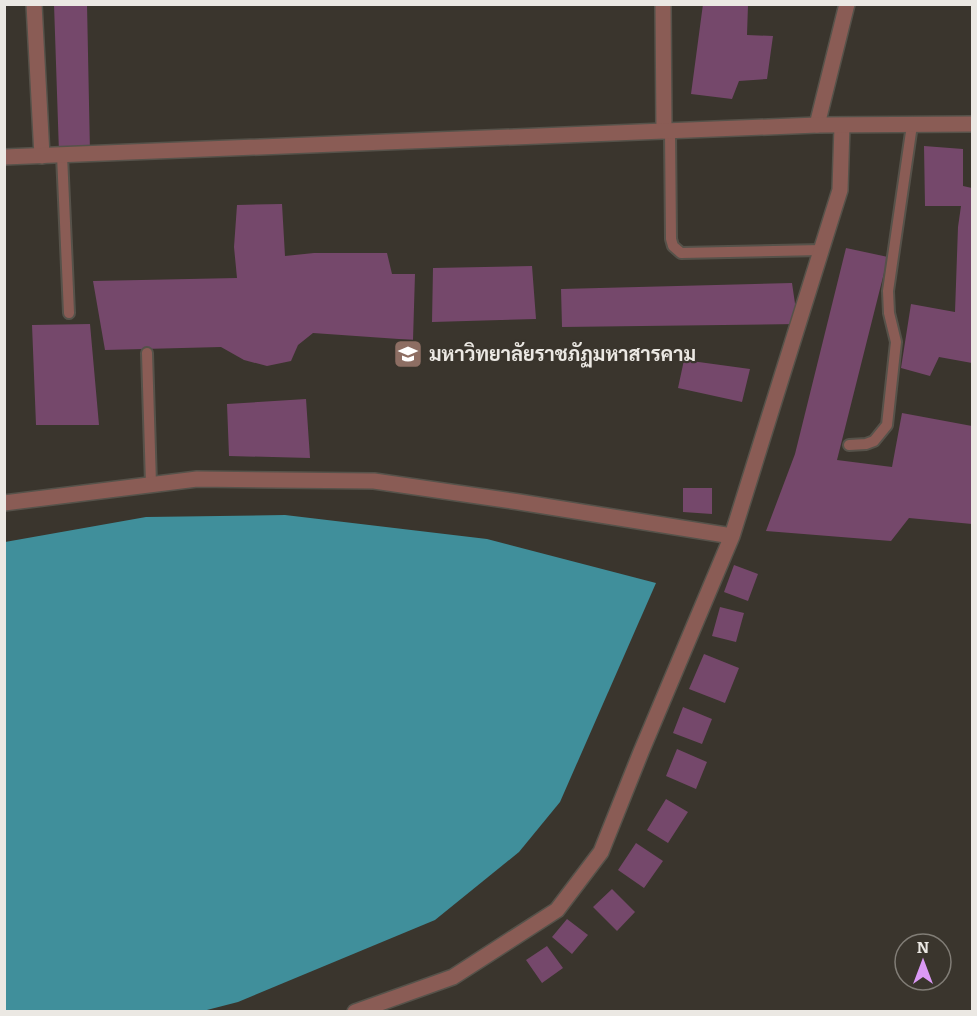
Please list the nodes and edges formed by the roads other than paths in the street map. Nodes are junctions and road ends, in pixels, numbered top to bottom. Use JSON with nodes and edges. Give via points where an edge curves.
{"nodes":[{"id":1,"x":34,"y":4,"type":"edge"},
{"id":2,"x":663,"y":4,"type":"edge"},
{"id":3,"x":847,"y":4,"type":"edge"},
{"id":4,"x":972,"y":124,"type":"edge"},
{"id":5,"x":817,"y":125,"type":"junction"},
{"id":6,"x":912,"y":125,"type":"junction"},
{"id":7,"x":842,"y":126,"type":"junction"},
{"id":8,"x":667,"y":131,"type":"junction"},
{"id":9,"x":62,"y":155,"type":"junction"},
{"id":10,"x":42,"y":156,"type":"junction"},
{"id":11,"x":4,"y":157,"type":"edge"},
{"id":12,"x":821,"y":250,"type":"junction"},
{"id":13,"x":69,"y":313,"type":"dead end"},
{"id":14,"x":147,"y":353,"type":"dead end"},
{"id":15,"x":849,"y":445,"type":"dead end"},
{"id":16,"x":151,"y":484,"type":"junction"},
{"id":17,"x":4,"y":503,"type":"edge"},
{"id":18,"x":732,"y":536,"type":"junction"},
{"id":19,"x":355,"y":1011,"type":"edge"}],
"edges":[{"from":1,"to":10,"type":"street"},
{"from":2,"to":8,"type":"street"},
{"from":3,"to":5,"type":"street"},
{"from":4,"to":6,"type":"street"},
{"from":5,"to":7,"type":"street"},
{"from":5,"to":8,"type":"street"},
{"from":6,"to":7,"type":"street"},
{"from":6,"to":15,"type":"lane","via":[[888,291],[896,342],[887,425],[874,441]]},
{"from":7,"to":12,"type":"street","via":[[840,190]]},
{"from":8,"to":9,"type":"street"},
{"from":8,"to":12,"type":"lane","via":[[671,239],[676,250],[703,254]]},
{"from":9,"to":10,"type":"street"},
{"from":9,"to":13,"type":"lane"},
{"from":10,"to":11,"type":"street"},
{"from":12,"to":18,"type":"street"},
{"from":14,"to":16,"type":"lane"},
{"from":16,"to":17,"type":"street"},
{"from":16,"to":18,"type":"street","via":[[197,479],[374,481]]},
{"from":18,"to":19,"type":"street","via":[[602,852],[557,910],[453,977]]}]}
